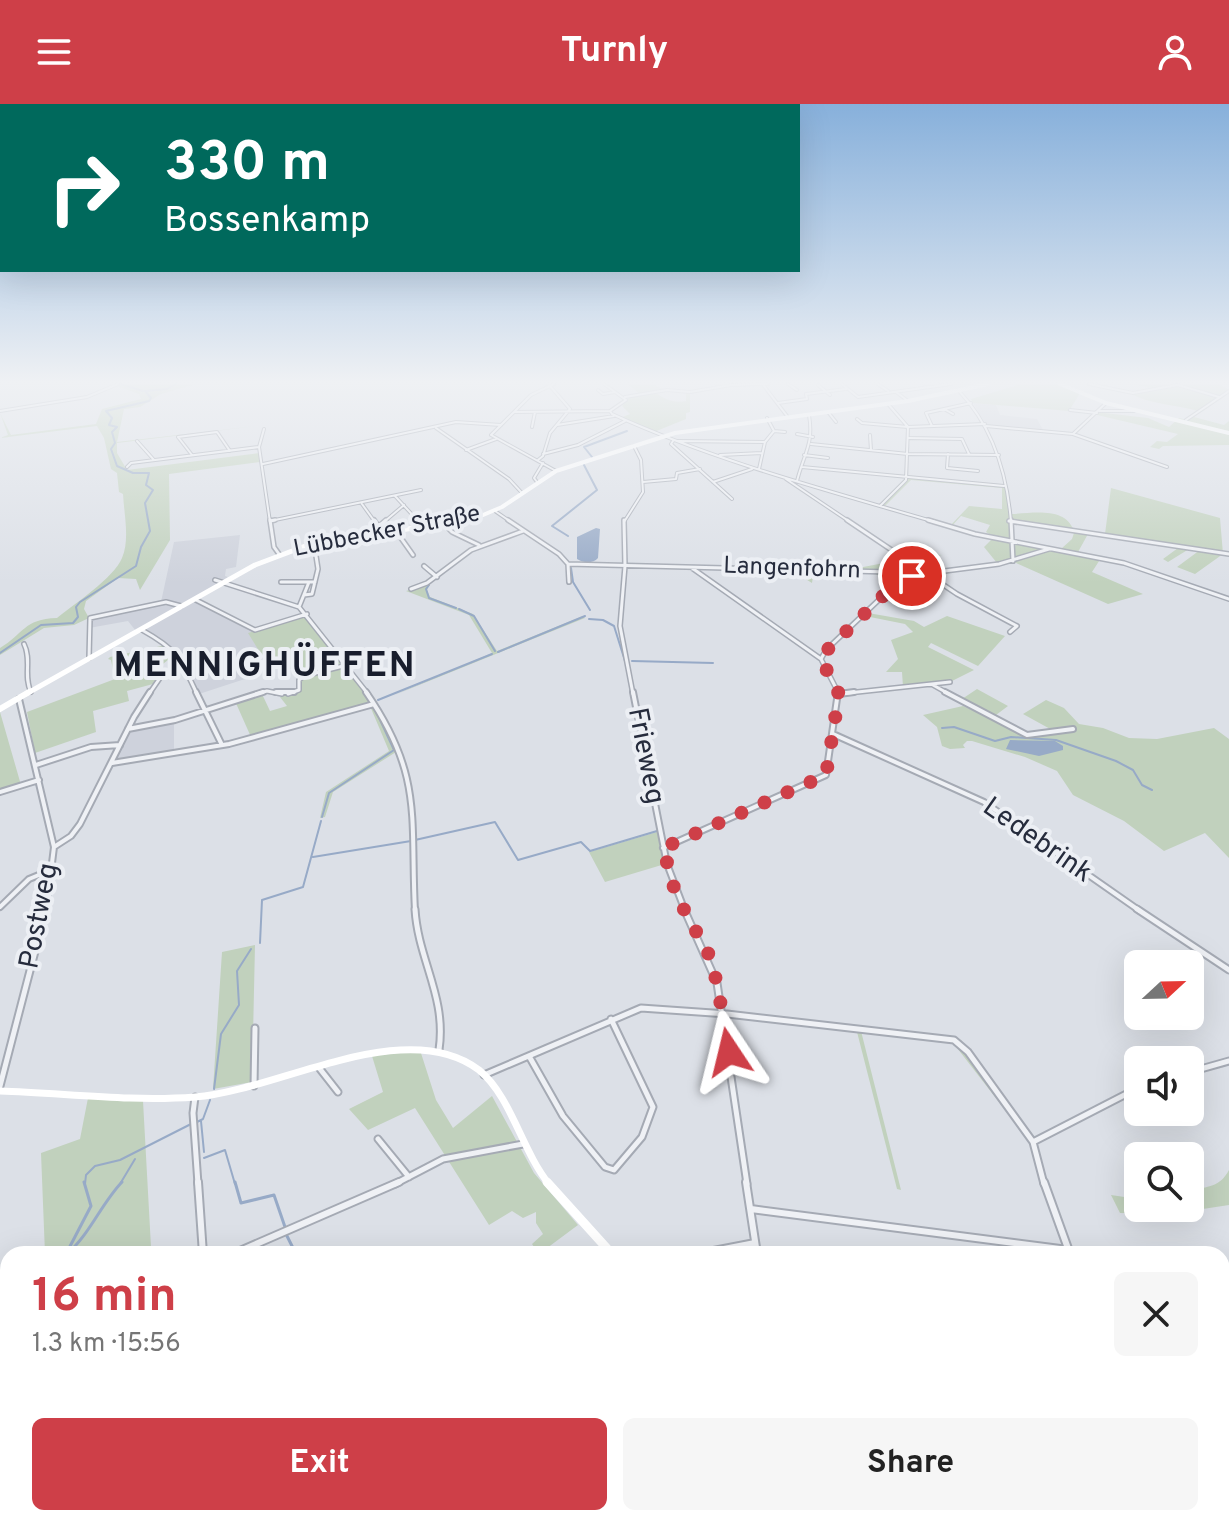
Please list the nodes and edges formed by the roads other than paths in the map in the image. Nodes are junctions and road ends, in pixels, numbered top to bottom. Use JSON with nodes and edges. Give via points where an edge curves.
{"nodes":[{"id":1,"x":145,"y":450,"type":"edge"},
{"id":2,"x":188,"y":450,"type":"edge"},
{"id":3,"x":235,"y":450,"type":"edge"},
{"id":4,"x":260,"y":450,"type":"edge"},
{"id":5,"x":329,"y":450,"type":"edge"},
{"id":6,"x":466,"y":450,"type":"edge"},
{"id":7,"x":519,"y":450,"type":"edge"},
{"id":8,"x":543,"y":450,"type":"edge"},
{"id":9,"x":557,"y":450,"type":"edge"},
{"id":10,"x":620,"y":450,"type":"edge"},
{"id":11,"x":638,"y":450,"type":"edge"},
{"id":12,"x":678,"y":450,"type":"edge"},
{"id":13,"x":700,"y":450,"type":"edge"},
{"id":14,"x":807,"y":450,"type":"edge"},
{"id":15,"x":874,"y":450,"type":"edge"},
{"id":16,"x":908,"y":450,"type":"edge"},
{"id":17,"x":967,"y":450,"type":"edge"},
{"id":18,"x":997,"y":450,"type":"edge"},
{"id":19,"x":1120,"y":450,"type":"edge"},
{"id":20,"x":230,"y":451,"type":"joint"},
{"id":21,"x":762,"y":453,"type":"joint"},
{"id":22,"x":543,"y":454,"type":"junction"},
{"id":23,"x":908,"y":454,"type":"junction"},
{"id":24,"x":948,"y":454,"type":"junction"},
{"id":25,"x":192,"y":455,"type":"junction"},
{"id":26,"x":804,"y":455,"type":"junction"},
{"id":27,"x":969,"y":455,"type":"junction"},
{"id":28,"x":976,"y":455,"type":"junction"},
{"id":29,"x":999,"y":455,"type":"junction"},
{"id":30,"x":718,"y":456,"type":"junction"},
{"id":31,"x":828,"y":458,"type":"dead end"},
{"id":32,"x":154,"y":460,"type":"junction"},
{"id":33,"x":538,"y":460,"type":"junction"},
{"id":34,"x":977,"y":462,"type":"dead end"},
{"id":35,"x":543,"y":463,"type":"junction"},
{"id":36,"x":263,"y":464,"type":"junction"},
{"id":37,"x":127,"y":467,"type":"dead end"},
{"id":38,"x":802,"y":467,"type":"junction"},
{"id":39,"x":1167,"y":467,"type":"dead end"},
{"id":40,"x":700,"y":469,"type":"junction"},
{"id":41,"x":756,"y":469,"type":"junction"},
{"id":42,"x":826,"y":469,"type":"junction"},
{"id":43,"x":556,"y":471,"type":"junction"},
{"id":44,"x":978,"y":471,"type":"dead end"},
{"id":45,"x":852,"y":472,"type":"junction"},
{"id":46,"x":826,"y":476,"type":"dead end"},
{"id":47,"x":786,"y":477,"type":"junction"},
{"id":48,"x":906,"y":478,"type":"junction"},
{"id":49,"x":851,"y":479,"type":"dead end"},
{"id":50,"x":797,"y":481,"type":"junction"},
{"id":51,"x":537,"y":482,"type":"junction"},
{"id":52,"x":643,"y":482,"type":"junction"},
{"id":53,"x":713,"y":482,"type":"junction"},
{"id":54,"x":1004,"y":486,"type":"junction"},
{"id":55,"x":421,"y":490,"type":"dead end"},
{"id":56,"x":522,"y":493,"type":"junction"},
{"id":57,"x":395,"y":496,"type":"junction"},
{"id":58,"x":732,"y":499,"type":"dead end"},
{"id":59,"x":362,"y":504,"type":"junction"},
{"id":60,"x":404,"y":505,"type":"junction"},
{"id":61,"x":880,"y":506,"type":"junction"},
{"id":62,"x":495,"y":511,"type":"junction"},
{"id":63,"x":270,"y":521,"type":"junction"},
{"id":64,"x":1009,"y":521,"type":"junction"},
{"id":65,"x":444,"y":524,"type":"junction"},
{"id":66,"x":378,"y":527,"type":"junction"},
{"id":67,"x":424,"y":527,"type":"junction"},
{"id":68,"x":396,"y":531,"type":"junction"},
{"id":69,"x":523,"y":531,"type":"junction"},
{"id":70,"x":383,"y":533,"type":"junction"},
{"id":71,"x":1011,"y":541,"type":"junction"},
{"id":72,"x":314,"y":543,"type":"junction"},
{"id":73,"x":480,"y":546,"type":"junction"},
{"id":74,"x":1051,"y":548,"type":"junction"},
{"id":75,"x":279,"y":554,"type":"junction"},
{"id":76,"x":1229,"y":554,"type":"edge"},
{"id":77,"x":413,"y":555,"type":"dead end"},
{"id":78,"x":1013,"y":561,"type":"junction"},
{"id":79,"x":568,"y":564,"type":"junction"},
{"id":80,"x":424,"y":566,"type":"dead end"},
{"id":81,"x":625,"y":566,"type":"junction"},
{"id":82,"x":690,"y":567,"type":"junction"},
{"id":83,"x":917,"y":573,"type":"junction"},
{"id":84,"x":929,"y":573,"type":"junction"},
{"id":85,"x":437,"y":577,"type":"junction"},
{"id":86,"x":215,"y":580,"type":"dead end"},
{"id":87,"x":281,"y":582,"type":"dead end"},
{"id":88,"x":309,"y":582,"type":"junction"},
{"id":89,"x":315,"y":582,"type":"junction"},
{"id":90,"x":569,"y":582,"type":"dead end"},
{"id":91,"x":224,"y":583,"type":"junction"},
{"id":92,"x":411,"y":589,"type":"dead end"},
{"id":93,"x":304,"y":595,"type":"junction"},
{"id":94,"x":1229,"y":599,"type":"edge"},
{"id":95,"x":196,"y":600,"type":"junction"},
{"id":96,"x":183,"y":607,"type":"junction"},
{"id":97,"x":299,"y":607,"type":"junction"},
{"id":98,"x":307,"y":614,"type":"junction"},
{"id":99,"x":142,"y":630,"type":"junction"},
{"id":100,"x":1010,"y":632,"type":"dead end"},
{"id":101,"x":24,"y":644,"type":"dead end"},
{"id":102,"x":822,"y":656,"type":"junction"},
{"id":103,"x":91,"y":659,"type":"junction"},
{"id":104,"x":184,"y":665,"type":"junction"},
{"id":105,"x":347,"y":665,"type":"junction"},
{"id":106,"x":950,"y":682,"type":"dead end"},
{"id":107,"x":933,"y":685,"type":"junction"},
{"id":108,"x":31,"y":692,"type":"junction"},
{"id":109,"x":839,"y":694,"type":"junction"},
{"id":110,"x":19,"y":699,"type":"junction"},
{"id":111,"x":374,"y":703,"type":"junction"},
{"id":112,"x":205,"y":708,"type":"junction"},
{"id":113,"x":0,"y":709,"type":"edge"},
{"id":114,"x":128,"y":729,"type":"junction"},
{"id":115,"x":1073,"y":729,"type":"dead end"},
{"id":116,"x":833,"y":734,"type":"junction"},
{"id":117,"x":221,"y":743,"type":"junction"},
{"id":118,"x":120,"y":745,"type":"junction"},
{"id":119,"x":112,"y":763,"type":"junction"},
{"id":120,"x":36,"y":765,"type":"junction"},
{"id":121,"x":39,"y":780,"type":"junction"},
{"id":122,"x":0,"y":792,"type":"edge"},
{"id":123,"x":54,"y":847,"type":"junction"},
{"id":124,"x":663,"y":848,"type":"junction"},
{"id":125,"x":51,"y":870,"type":"junction"},
{"id":126,"x":0,"y":907,"type":"edge"},
{"id":127,"x":1229,"y":970,"type":"edge"},
{"id":128,"x":722,"y":1014,"type":"junction"},
{"id":129,"x":611,"y":1019,"type":"junction"},
{"id":130,"x":255,"y":1028,"type":"dead end"},
{"id":131,"x":439,"y":1050,"type":"junction"},
{"id":132,"x":529,"y":1055,"type":"junction"},
{"id":133,"x":1229,"y":1061,"type":"edge"},
{"id":134,"x":1204,"y":1068,"type":"edge"},
{"id":135,"x":320,"y":1069,"type":"junction"},
{"id":136,"x":484,"y":1075,"type":"junction"},
{"id":137,"x":0,"y":1088,"type":"edge"},
{"id":138,"x":254,"y":1088,"type":"junction"},
{"id":139,"x":338,"y":1092,"type":"dead end"},
{"id":140,"x":1124,"y":1095,"type":"edge"},
{"id":141,"x":195,"y":1097,"type":"junction"},
{"id":142,"x":378,"y":1139,"type":"dead end"},
{"id":143,"x":1033,"y":1142,"type":"junction"},
{"id":144,"x":523,"y":1144,"type":"junction"},
{"id":145,"x":409,"y":1177,"type":"junction"},
{"id":146,"x":751,"y":1209,"type":"junction"},
{"id":147,"x":755,"y":1242,"type":"junction"},
{"id":148,"x":202,"y":1246,"type":"edge"},
{"id":149,"x":252,"y":1246,"type":"edge"},
{"id":150,"x":605,"y":1246,"type":"edge"},
{"id":151,"x":736,"y":1246,"type":"edge"},
{"id":152,"x":756,"y":1246,"type":"edge"},
{"id":153,"x":1025,"y":1246,"type":"edge"},
{"id":154,"x":1067,"y":1246,"type":"edge"}],
"edges":[{"from":1,"to":32,"type":"street"},
{"from":2,"to":25,"type":"street"},
{"from":3,"to":20,"type":"street"},
{"from":4,"to":36,"type":"street"},
{"from":5,"to":36,"type":"street"},
{"from":6,"to":56,"type":"street"},
{"from":7,"to":33,"type":"street"},
{"from":8,"to":22,"type":"street"},
{"from":9,"to":22,"type":"street"},
{"from":10,"to":43,"type":"main road","name":"Lübbecker Straße"},
{"from":11,"to":52,"type":"street"},
{"from":12,"to":40,"type":"street"},
{"from":13,"to":30,"type":"street"},
{"from":14,"to":26,"type":"street"},
{"from":15,"to":23,"type":"street"},
{"from":16,"to":23,"type":"street"},
{"from":17,"to":27,"type":"street"},
{"from":18,"to":29,"type":"street"},
{"from":19,"to":39,"type":"street"},
{"from":20,"to":25,"type":"street"},
{"from":21,"to":30,"type":"street"},
{"from":21,"to":41,"type":"street"},
{"from":22,"to":33,"type":"street"},
{"from":23,"to":24,"type":"street"},
{"from":23,"to":48,"type":"street"},
{"from":24,"to":27,"type":"street"},
{"from":24,"to":44,"type":"street","via":[[947,468]]},
{"from":25,"to":32,"type":"street"},
{"from":26,"to":31,"type":"street"},
{"from":26,"to":38,"type":"street"},
{"from":27,"to":28,"type":"street"},
{"from":28,"to":29,"type":"street"},
{"from":28,"to":34,"type":"street"},
{"from":29,"to":54,"type":"street"},
{"from":30,"to":41,"type":"street"},
{"from":32,"to":37,"type":"street"},
{"from":33,"to":35,"type":"street"},
{"from":35,"to":43,"type":"street"},
{"from":35,"to":51,"type":"street","via":[[534,478]]},
{"from":36,"to":63,"type":"street"},
{"from":38,"to":42,"type":"street"},
{"from":38,"to":50,"type":"street"},
{"from":40,"to":52,"type":"street","via":[[677,473],[676,479]]},
{"from":40,"to":53,"type":"street"},
{"from":41,"to":47,"type":"street"},
{"from":41,"to":53,"type":"street"},
{"from":42,"to":45,"type":"street"},
{"from":42,"to":46,"type":"street"},
{"from":43,"to":51,"type":"main road","name":"Lübbecker Straße"},
{"from":45,"to":48,"type":"street"},
{"from":45,"to":49,"type":"street"},
{"from":47,"to":50,"type":"street"},
{"from":47,"to":84,"type":"street"},
{"from":48,"to":54,"type":"street"},
{"from":48,"to":61,"type":"street"},
{"from":50,"to":61,"type":"street"},
{"from":51,"to":56,"type":"main road","name":"Lübbecker Straße"},
{"from":52,"to":81,"type":"street","name":"Frieweg","via":[[643,496],[624,518]]},
{"from":53,"to":58,"type":"street"},
{"from":54,"to":64,"type":"street"},
{"from":55,"to":57,"type":"street"},
{"from":56,"to":62,"type":"main road","name":"Lübbecker Straße"},
{"from":57,"to":59,"type":"street"},
{"from":57,"to":60,"type":"street"},
{"from":59,"to":63,"type":"street"},
{"from":59,"to":66,"type":"street"},
{"from":60,"to":66,"type":"street"},
{"from":60,"to":67,"type":"street"},
{"from":61,"to":71,"type":"street"},
{"from":62,"to":65,"type":"main road","name":"Lübbecker Straße"},
{"from":62,"to":69,"type":"street"},
{"from":63,"to":75,"type":"street"},
{"from":64,"to":71,"type":"street"},
{"from":64,"to":76,"type":"street"},
{"from":65,"to":67,"type":"main road","name":"Lübbecker Straße"},
{"from":65,"to":73,"type":"street"},
{"from":66,"to":70,"type":"street"},
{"from":67,"to":68,"type":"main road","name":"Lübbecker Straße"},
{"from":68,"to":70,"type":"main road","name":"Lübbecker Straße"},
{"from":68,"to":77,"type":"street"},
{"from":69,"to":73,"type":"street"},
{"from":69,"to":79,"type":"street"},
{"from":70,"to":72,"type":"main road","name":"Lübbecker Straße"},
{"from":71,"to":74,"type":"street"},
{"from":71,"to":78,"type":"street"},
{"from":72,"to":75,"type":"main road","name":"Lübbecker Straße"},
{"from":72,"to":89,"type":"street"},
{"from":73,"to":85,"type":"street"},
{"from":74,"to":78,"type":"street","name":"Langenfohrn"},
{"from":74,"to":94,"type":"street","via":[[1124,563]]},
{"from":75,"to":91,"type":"main road","name":"Lübbecker Straße"},
{"from":78,"to":84,"type":"street","name":"Langenfohrn"},
{"from":79,"to":81,"type":"street","name":"Langenfohrn"},
{"from":79,"to":90,"type":"street"},
{"from":80,"to":85,"type":"street"},
{"from":81,"to":82,"type":"street","name":"Langenfohrn"},
{"from":81,"to":124,"type":"street","name":"Frieweg","via":[[620,626]]},
{"from":82,"to":83,"type":"street","name":"Langenfohrn"},
{"from":82,"to":102,"type":"street"},
{"from":83,"to":84,"type":"street","name":"Langenfohrn"},
{"from":83,"to":102,"type":"street","via":[[884,595]]},
{"from":84,"to":100,"type":"street","via":[[1017,626]]},
{"from":85,"to":92,"type":"street"},
{"from":86,"to":91,"type":"street"},
{"from":87,"to":88,"type":"street"},
{"from":88,"to":89,"type":"street"},
{"from":88,"to":93,"type":"street"},
{"from":89,"to":93,"type":"street","via":[[312,594]]},
{"from":91,"to":95,"type":"main road","name":"Lübbecker Straße"},
{"from":91,"to":97,"type":"street"},
{"from":93,"to":97,"type":"street"},
{"from":95,"to":96,"type":"main road","name":"Lübbecker Straße"},
{"from":95,"to":98,"type":"street","via":[[255,630]]},
{"from":96,"to":99,"type":"main road","name":"Lübbecker Straße"},
{"from":96,"to":103,"type":"street","via":[[166,602],[90,618]]},
{"from":97,"to":98,"type":"street"},
{"from":98,"to":105,"type":"street"},
{"from":99,"to":103,"type":"main road","name":"Lübbecker Straße"},
{"from":99,"to":104,"type":"street","via":[[170,646]]},
{"from":101,"to":108,"type":"street"},
{"from":102,"to":109,"type":"street"},
{"from":103,"to":108,"type":"main road","name":"Lübbecker Straße"},
{"from":104,"to":112,"type":"street"},
{"from":104,"to":114,"type":"street","via":[[162,675]]},
{"from":105,"to":111,"type":"street"},
{"from":105,"to":112,"type":"street","via":[[304,676],[299,690],[291,694],[267,691]]},
{"from":106,"to":107,"type":"street"},
{"from":107,"to":109,"type":"street"},
{"from":107,"to":115,"type":"street","via":[[1027,735]]},
{"from":108,"to":110,"type":"main road","name":"Lübbecker Straße"},
{"from":109,"to":116,"type":"street"},
{"from":110,"to":113,"type":"main road","name":"Lübbecker Straße"},
{"from":110,"to":120,"type":"street","name":"Postweg"},
{"from":111,"to":117,"type":"street"},
{"from":111,"to":131,"type":"street","via":[[403,762],[413,802],[417,930],[438,990]]},
{"from":112,"to":114,"type":"street"},
{"from":112,"to":117,"type":"street"},
{"from":114,"to":118,"type":"street"},
{"from":116,"to":124,"type":"street","via":[[826,775]]},
{"from":116,"to":127,"type":"street","name":"Ledebrink","via":[[984,802]]},
{"from":117,"to":119,"type":"street"},
{"from":118,"to":119,"type":"street"},
{"from":118,"to":120,"type":"street","via":[[91,747]]},
{"from":119,"to":123,"type":"street","via":[[80,824]]},
{"from":120,"to":121,"type":"street","name":"Postweg"},
{"from":121,"to":122,"type":"street"},
{"from":121,"to":123,"type":"street","name":"Postweg"},
{"from":123,"to":125,"type":"street","name":"Postweg"},
{"from":124,"to":128,"type":"street","name":"Frieweg","via":[[676,895],[709,955]]},
{"from":125,"to":126,"type":"street","via":[[27,880]]},
{"from":125,"to":137,"type":"street","name":"Postweg","via":[[46,910]]},
{"from":128,"to":129,"type":"street","via":[[648,1008]]},
{"from":128,"to":143,"type":"street","via":[[954,1040]]},
{"from":128,"to":146,"type":"street","name":"Frieweg"},
{"from":129,"to":132,"type":"street"},
{"from":129,"to":132,"type":"street","via":[[653,1107],[642,1137],[614,1170],[605,1167],[563,1116]]},
{"from":130,"to":138,"type":"street"},
{"from":131,"to":135,"type":"main road","via":[[384,1051]]},
{"from":131,"to":136,"type":"main road"},
{"from":132,"to":136,"type":"street"},
{"from":133,"to":134,"type":"street"},
{"from":135,"to":138,"type":"main road"},
{"from":135,"to":139,"type":"street"},
{"from":136,"to":144,"type":"main road"},
{"from":137,"to":141,"type":"main road"},
{"from":138,"to":141,"type":"main road"},
{"from":140,"to":143,"type":"street"},
{"from":141,"to":148,"type":"street"},
{"from":142,"to":145,"type":"street"},
{"from":143,"to":154,"type":"street"},
{"from":144,"to":145,"type":"street","via":[[443,1159]]},
{"from":144,"to":150,"type":"main road","via":[[563,1201]]},
{"from":145,"to":149,"type":"street"},
{"from":146,"to":147,"type":"street","name":"Frieweg"},
{"from":146,"to":153,"type":"street"},
{"from":147,"to":151,"type":"street"},
{"from":147,"to":152,"type":"street","name":"Frieweg"}]}
